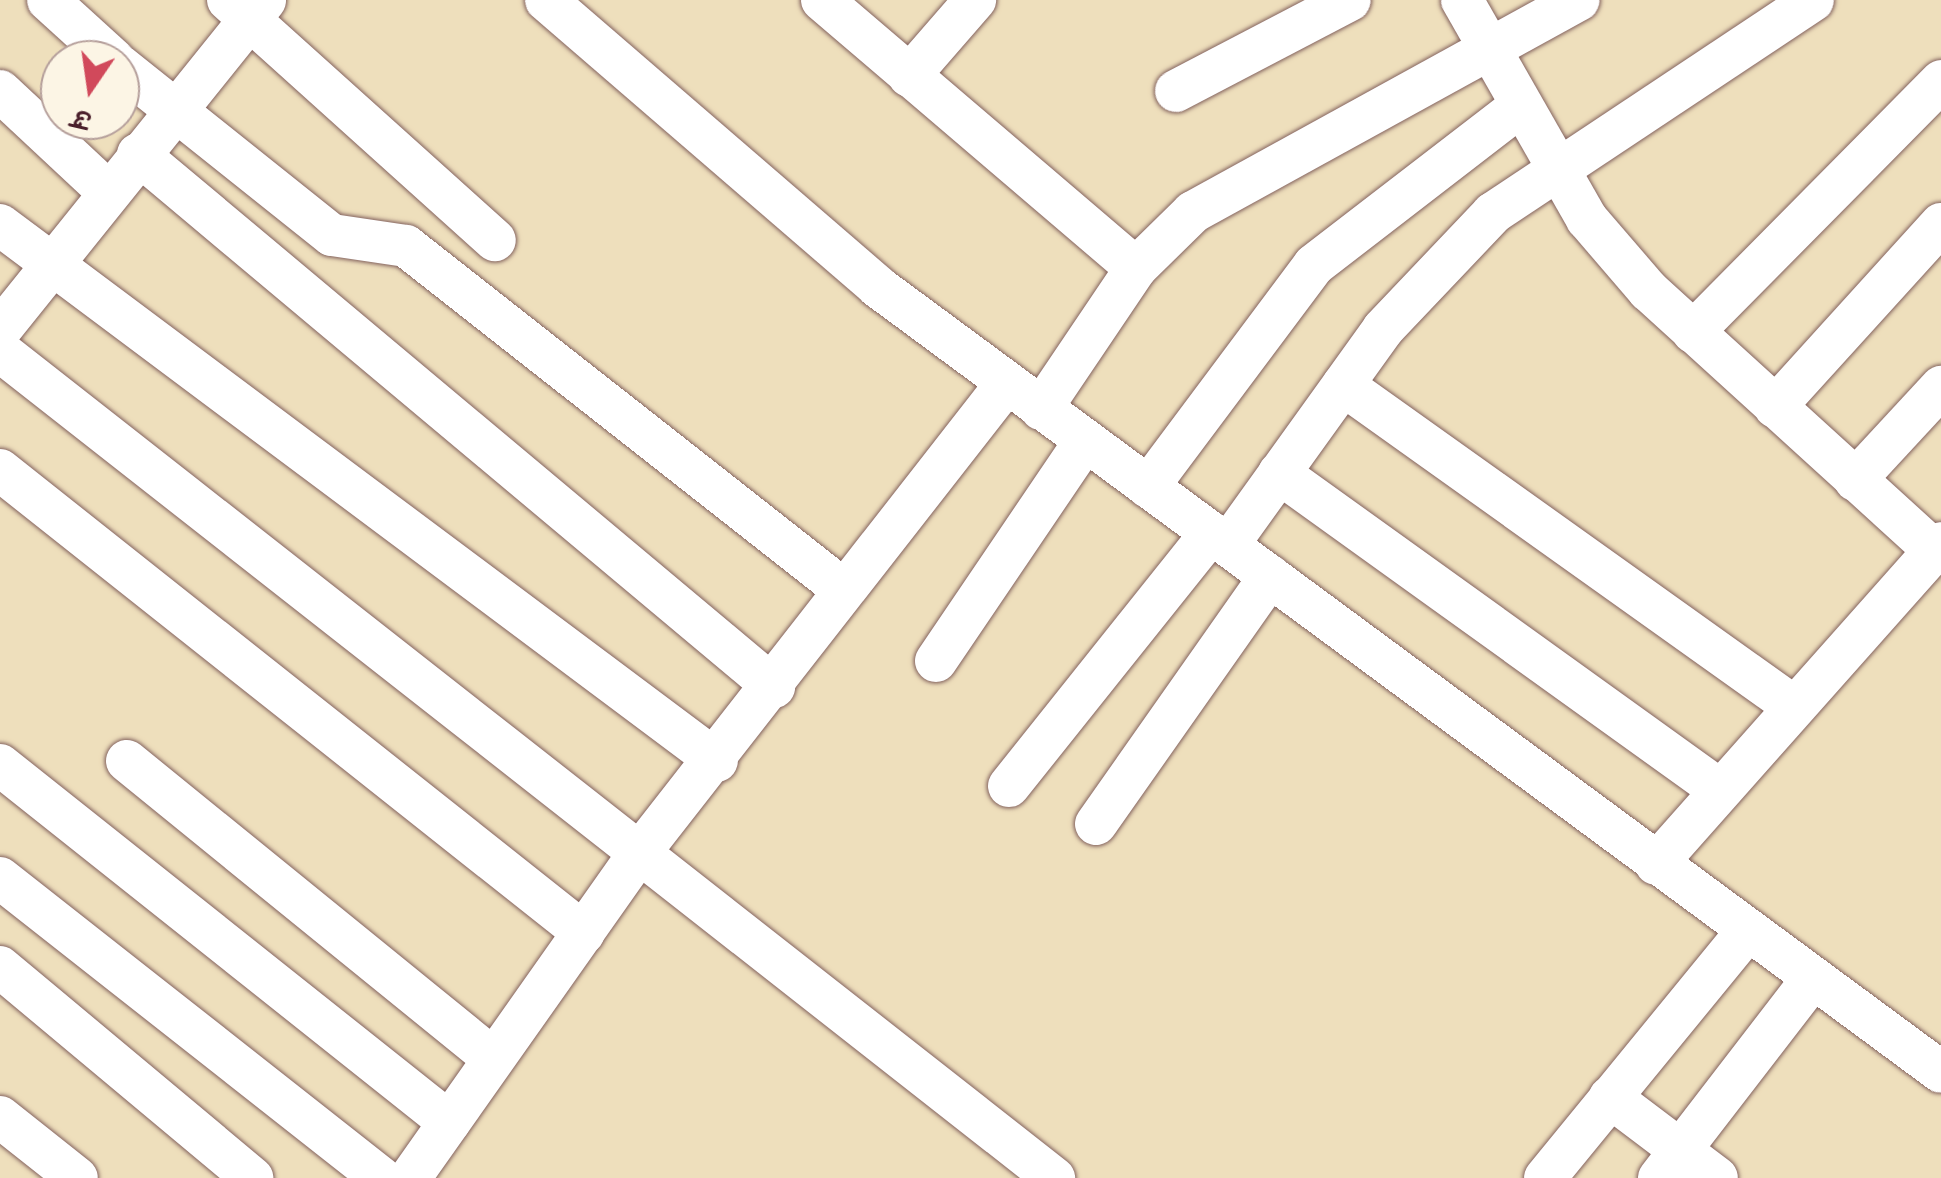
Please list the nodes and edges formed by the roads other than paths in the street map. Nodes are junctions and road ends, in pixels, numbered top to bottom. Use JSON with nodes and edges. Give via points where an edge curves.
{"nodes":[{"id":1,"x":48,"y":0,"type":"edge"},
{"id":2,"x":546,"y":0,"type":"edge"},
{"id":3,"x":822,"y":0,"type":"edge"},
{"id":4,"x":974,"y":0,"type":"edge"},
{"id":5,"x":1462,"y":0,"type":"edge"},
{"id":6,"x":1579,"y":0,"type":"edge"},
{"id":7,"x":1813,"y":0,"type":"edge"},
{"id":8,"x":1342,"y":2,"type":"edge"},
{"id":9,"x":247,"y":6,"type":"edge"},
{"id":10,"x":92,"y":40,"type":"edge"},
{"id":11,"x":1488,"y":50,"type":"junction"},
{"id":12,"x":910,"y":76,"type":"junction"},
{"id":13,"x":1941,"y":81,"type":"edge"},
{"id":14,"x":140,"y":84,"type":"edge"},
{"id":15,"x":0,"y":91,"type":"edge"},
{"id":16,"x":1176,"y":91,"type":"dead end"},
{"id":17,"x":1518,"y":108,"type":"junction"},
{"id":18,"x":171,"y":112,"type":"junction"},
{"id":19,"x":138,"y":154,"type":"junction"},
{"id":20,"x":1552,"y":167,"type":"junction"},
{"id":21,"x":106,"y":189,"type":"junction"},
{"id":22,"x":1941,"y":224,"type":"edge"},
{"id":23,"x":0,"y":225,"type":"edge"},
{"id":24,"x":495,"y":240,"type":"dead end"},
{"id":25,"x":47,"y":263,"type":"junction"},
{"id":26,"x":1136,"y":268,"type":"junction"},
{"id":27,"x":0,"y":330,"type":"edge"},
{"id":28,"x":1694,"y":332,"type":"junction"},
{"id":29,"x":0,"y":351,"type":"edge"},
{"id":30,"x":1006,"y":384,"type":"junction"},
{"id":31,"x":1344,"y":384,"type":"junction"},
{"id":32,"x":1941,"y":387,"type":"edge"},
{"id":33,"x":1774,"y":406,"type":"junction"},
{"id":34,"x":1040,"y":409,"type":"junction"},
{"id":35,"x":1085,"y":441,"type":"junction"},
{"id":36,"x":0,"y":470,"type":"edge"},
{"id":37,"x":1279,"y":473,"type":"junction"},
{"id":38,"x":1855,"y":480,"type":"junction"},
{"id":39,"x":1148,"y":486,"type":"junction"},
{"id":40,"x":1219,"y":539,"type":"junction"},
{"id":41,"x":1937,"y":546,"type":"edge"},
{"id":42,"x":1270,"y":576,"type":"junction"},
{"id":43,"x":844,"y":590,"type":"junction"},
{"id":44,"x":936,"y":661,"type":"dead end"},
{"id":45,"x":774,"y":687,"type":"junction"},
{"id":46,"x":1793,"y":706,"type":"junction"},
{"id":47,"x":126,"y":761,"type":"dead end"},
{"id":48,"x":717,"y":761,"type":"junction"},
{"id":49,"x":0,"y":765,"type":"edge"},
{"id":50,"x":1009,"y":786,"type":"dead end"},
{"id":51,"x":1720,"y":790,"type":"junction"},
{"id":52,"x":1096,"y":824,"type":"dead end"},
{"id":53,"x":638,"y":855,"type":"junction"},
{"id":54,"x":1656,"y":864,"type":"junction"},
{"id":55,"x":0,"y":878,"type":"edge"},
{"id":56,"x":1748,"y":930,"type":"junction"},
{"id":57,"x":584,"y":932,"type":"junction"},
{"id":58,"x":0,"y":967,"type":"edge"},
{"id":59,"x":1813,"y":978,"type":"junction"},
{"id":60,"x":492,"y":1058,"type":"junction"},
{"id":61,"x":1941,"y":1072,"type":"edge"},
{"id":62,"x":1610,"y":1097,"type":"junction"},
{"id":63,"x":0,"y":1117,"type":"edge"},
{"id":64,"x":449,"y":1122,"type":"junction"},
{"id":65,"x":1669,"y":1164,"type":"edge"},
{"id":66,"x":76,"y":1178,"type":"edge"},
{"id":67,"x":252,"y":1178,"type":"edge"},
{"id":68,"x":382,"y":1178,"type":"edge"},
{"id":69,"x":410,"y":1178,"type":"edge"},
{"id":70,"x":1054,"y":1178,"type":"edge"},
{"id":71,"x":1544,"y":1178,"type":"edge"},
{"id":72,"x":1717,"y":1178,"type":"edge"}],
"edges":[{"from":1,"to":10,"type":"street"},
{"from":2,"to":30,"type":"street","via":[[752,183]]},
{"from":3,"to":12,"type":"street"},
{"from":4,"to":12,"type":"street"},
{"from":5,"to":11,"type":"street"},
{"from":6,"to":11,"type":"street"},
{"from":7,"to":20,"type":"street"},
{"from":8,"to":16,"type":"street"},
{"from":9,"to":18,"type":"street"},
{"from":9,"to":24,"type":"street"},
{"from":11,"to":17,"type":"street"},
{"from":11,"to":26,"type":"street","via":[[1226,191]]},
{"from":12,"to":26,"type":"street"},
{"from":13,"to":28,"type":"street"},
{"from":14,"to":18,"type":"street"},
{"from":15,"to":21,"type":"street"},
{"from":17,"to":20,"type":"street"},
{"from":17,"to":39,"type":"street","via":[[1314,265]]},
{"from":18,"to":19,"type":"street"},
{"from":18,"to":43,"type":"street","via":[[339,240],[406,246]]},
{"from":19,"to":21,"type":"street"},
{"from":19,"to":45,"type":"street"},
{"from":20,"to":28,"type":"street","via":[[1587,220]]},
{"from":20,"to":31,"type":"street","via":[[1444,260]]},
{"from":21,"to":25,"type":"street"},
{"from":22,"to":33,"type":"street"},
{"from":23,"to":25,"type":"street"},
{"from":25,"to":27,"type":"street"},
{"from":25,"to":48,"type":"street"},
{"from":26,"to":34,"type":"street"},
{"from":28,"to":33,"type":"street"},
{"from":29,"to":53,"type":"street"},
{"from":30,"to":34,"type":"street"},
{"from":30,"to":43,"type":"street"},
{"from":31,"to":37,"type":"street"},
{"from":31,"to":46,"type":"street"},
{"from":32,"to":38,"type":"street"},
{"from":33,"to":38,"type":"street"},
{"from":34,"to":35,"type":"street"},
{"from":35,"to":39,"type":"street"},
{"from":35,"to":44,"type":"street"},
{"from":36,"to":57,"type":"street"},
{"from":37,"to":40,"type":"street"},
{"from":37,"to":51,"type":"street"},
{"from":38,"to":41,"type":"street"},
{"from":39,"to":40,"type":"street"},
{"from":40,"to":42,"type":"street"},
{"from":40,"to":50,"type":"street"},
{"from":41,"to":46,"type":"street"},
{"from":42,"to":52,"type":"street"},
{"from":42,"to":54,"type":"street"},
{"from":43,"to":45,"type":"street"},
{"from":45,"to":48,"type":"street"},
{"from":46,"to":51,"type":"street"},
{"from":47,"to":60,"type":"street"},
{"from":48,"to":53,"type":"street"},
{"from":49,"to":64,"type":"street"},
{"from":51,"to":54,"type":"street"},
{"from":53,"to":57,"type":"street"},
{"from":53,"to":70,"type":"street"},
{"from":54,"to":56,"type":"street"},
{"from":55,"to":68,"type":"street"},
{"from":56,"to":59,"type":"street"},
{"from":56,"to":62,"type":"street"},
{"from":57,"to":60,"type":"street"},
{"from":58,"to":67,"type":"street"},
{"from":59,"to":61,"type":"street"},
{"from":59,"to":65,"type":"street"},
{"from":60,"to":64,"type":"street"},
{"from":62,"to":65,"type":"street"},
{"from":62,"to":71,"type":"street"},
{"from":63,"to":66,"type":"street"},
{"from":64,"to":69,"type":"street"},
{"from":65,"to":72,"type":"street"}]}
